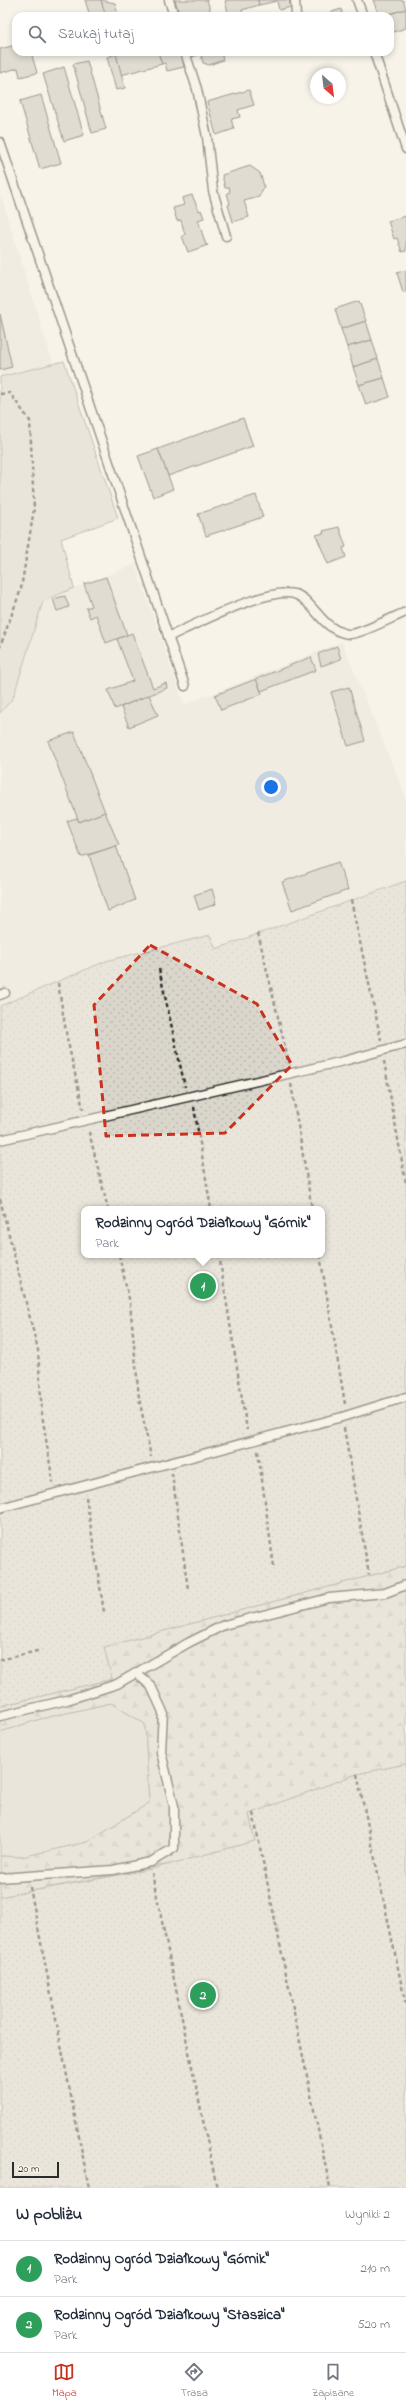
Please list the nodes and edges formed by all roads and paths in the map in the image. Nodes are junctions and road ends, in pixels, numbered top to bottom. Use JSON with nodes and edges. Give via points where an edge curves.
{"nodes":[{"id":1,"x":169,"y":0,"type":"edge"},
{"id":2,"x":295,"y":0,"type":"edge"},
{"id":3,"x":357,"y":0,"type":"edge"},
{"id":4,"x":173,"y":12,"type":"edge"},
{"id":5,"x":296,"y":12,"type":"edge"},
{"id":6,"x":362,"y":12,"type":"edge"},
{"id":7,"x":186,"y":56,"type":"edge"},
{"id":8,"x":375,"y":56,"type":"edge"},
{"id":9,"x":0,"y":142,"type":"edge"},
{"id":10,"x":406,"y":149,"type":"edge"},
{"id":11,"x":226,"y":236,"type":"dead end"},
{"id":12,"x":0,"y":394,"type":"edge"},
{"id":13,"x":406,"y":612,"type":"edge"},
{"id":14,"x":168,"y":637,"type":"junction"},
{"id":15,"x":0,"y":647,"type":"edge"},
{"id":16,"x":185,"y":686,"type":"dead end"},
{"id":17,"x":351,"y":900,"type":"dead end"},
{"id":18,"x":258,"y":933,"type":"dead end"},
{"id":19,"x":159,"y":969,"type":"dead end"},
{"id":20,"x":58,"y":983,"type":"dead end"},
{"id":21,"x":406,"y":1044,"type":"edge"},
{"id":22,"x":382,"y":1050,"type":"junction"},
{"id":23,"x":290,"y":1073,"type":"junction"},
{"id":24,"x":190,"y":1097,"type":"junction"},
{"id":25,"x":86,"y":1121,"type":"junction"},
{"id":26,"x":0,"y":1140,"type":"edge"},
{"id":27,"x":406,"y":1184,"type":"edge"},
{"id":28,"x":0,"y":1200,"type":"edge"},
{"id":29,"x":107,"y":1206,"type":"edge"},
{"id":30,"x":210,"y":1206,"type":"edge"},
{"id":31,"x":312,"y":1206,"type":"edge"},
{"id":32,"x":120,"y":1258,"type":"edge"},
{"id":33,"x":220,"y":1258,"type":"edge"},
{"id":34,"x":320,"y":1258,"type":"edge"},
{"id":35,"x":406,"y":1396,"type":"edge"},
{"id":36,"x":345,"y":1417,"type":"junction"},
{"id":37,"x":252,"y":1442,"type":"junction"},
{"id":38,"x":171,"y":1462,"type":"junction"},
{"id":39,"x":153,"y":1467,"type":"junction"},
{"id":40,"x":84,"y":1487,"type":"junction"},
{"id":41,"x":54,"y":1495,"type":"junction"},
{"id":42,"x":0,"y":1508,"type":"edge"},
{"id":43,"x":274,"y":1567,"type":"dead end"},
{"id":44,"x":369,"y":1575,"type":"dead end"},
{"id":45,"x":406,"y":1585,"type":"edge"},
{"id":46,"x":188,"y":1589,"type":"dead end"},
{"id":47,"x":104,"y":1612,"type":"dead end"},
{"id":48,"x":42,"y":1650,"type":"dead end"},
{"id":49,"x":0,"y":1660,"type":"edge"},
{"id":50,"x":136,"y":1673,"type":"junction"},
{"id":51,"x":0,"y":1716,"type":"edge"},
{"id":52,"x":357,"y":1774,"type":"dead end"},
{"id":53,"x":253,"y":1813,"type":"dead end"},
{"id":54,"x":151,"y":1862,"type":"junction"},
{"id":55,"x":29,"y":1877,"type":"junction"},
{"id":56,"x":0,"y":1878,"type":"edge"},
{"id":57,"x":406,"y":2006,"type":"edge"},
{"id":58,"x":89,"y":2188,"type":"edge"},
{"id":59,"x":217,"y":2188,"type":"edge"},
{"id":60,"x":330,"y":2188,"type":"edge"}],
"edges":[{"from":1,"to":4,"type":"lane"},
{"from":2,"to":5,"type":"lane"},
{"from":3,"to":6,"type":"lane"},
{"from":7,"to":11,"type":"lane","via":[[197,90],[207,138],[213,191]]},
{"from":8,"to":10,"type":"lane"},
{"from":9,"to":14,"type":"lane"},
{"from":12,"to":15,"type":"path","via":[[10,393],[30,422],[34,509],[21,589]]},
{"from":13,"to":14,"type":"lane","via":[[350,634],[334,630],[304,599],[294,594],[272,594]]},
{"from":14,"to":16,"type":"lane"},
{"from":17,"to":22,"type":"path"},
{"from":18,"to":23,"type":"path"},
{"from":19,"to":24,"type":"path"},
{"from":20,"to":25,"type":"path","via":[[67,1038]]},
{"from":21,"to":22,"type":"lane"},
{"from":22,"to":23,"type":"lane"},
{"from":22,"to":27,"type":"path"},
{"from":23,"to":24,"type":"lane"},
{"from":23,"to":31,"type":"path"},
{"from":24,"to":25,"type":"lane"},
{"from":24,"to":30,"type":"path"},
{"from":25,"to":26,"type":"lane"},
{"from":25,"to":29,"type":"path"},
{"from":28,"to":41,"type":"path","via":[[38,1350],[42,1414]]},
{"from":32,"to":39,"type":"path","via":[[130,1303],[139,1398]]},
{"from":33,"to":37,"type":"path"},
{"from":34,"to":36,"type":"path"},
{"from":35,"to":36,"type":"lane"},
{"from":36,"to":37,"type":"lane"},
{"from":36,"to":44,"type":"path"},
{"from":37,"to":38,"type":"lane"},
{"from":37,"to":43,"type":"path"},
{"from":38,"to":39,"type":"lane"},
{"from":38,"to":46,"type":"path"},
{"from":39,"to":40,"type":"lane"},
{"from":40,"to":41,"type":"lane"},
{"from":40,"to":47,"type":"path"},
{"from":41,"to":42,"type":"lane"},
{"from":45,"to":50,"type":"lane","via":[[385,1593],[329,1598],[224,1625]]},
{"from":48,"to":49,"type":"path"},
{"from":50,"to":51,"type":"lane","via":[[117,1684]]},
{"from":50,"to":54,"type":"lane","via":[[152,1686],[163,1712],[161,1752],[174,1806],[176,1827],[174,1848]]},
{"from":52,"to":57,"type":"path"},
{"from":53,"to":60,"type":"path"},
{"from":54,"to":55,"type":"lane","via":[[113,1870]]},
{"from":54,"to":59,"type":"path"},
{"from":55,"to":56,"type":"lane"},
{"from":55,"to":58,"type":"path"}]}
